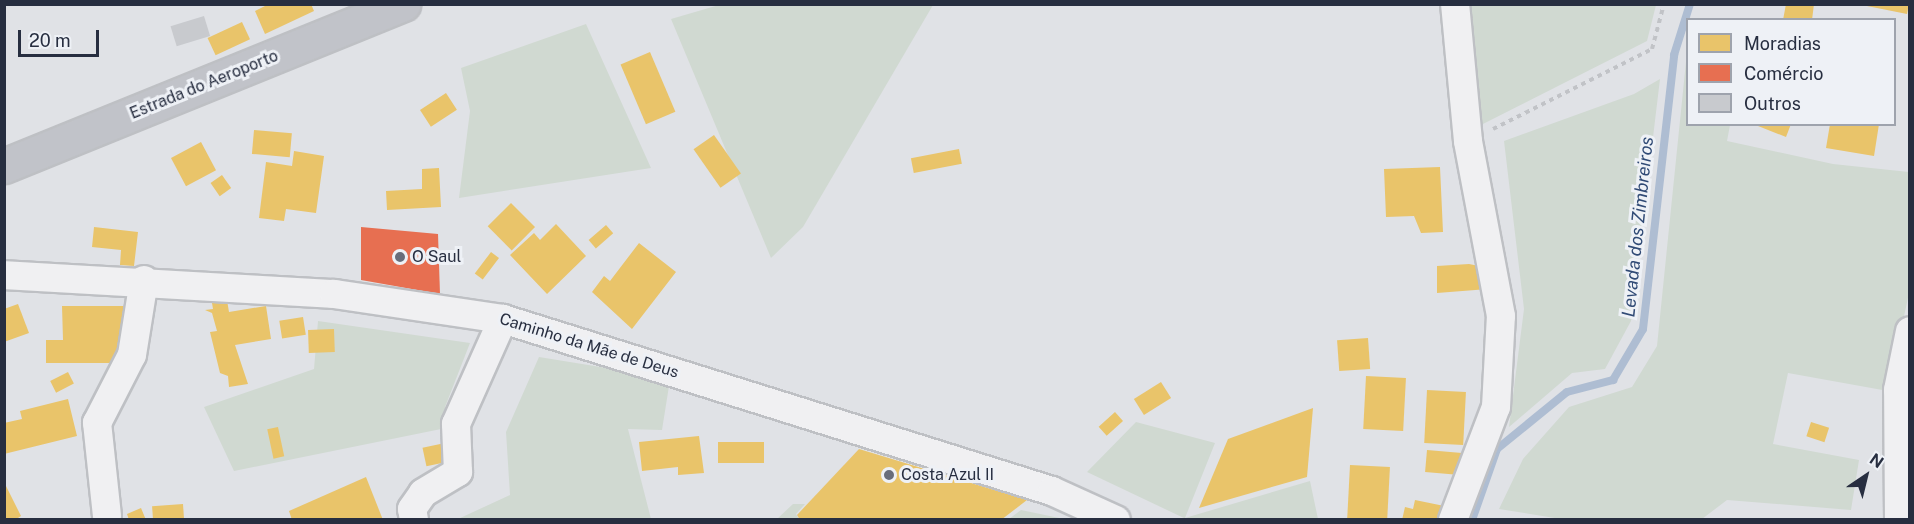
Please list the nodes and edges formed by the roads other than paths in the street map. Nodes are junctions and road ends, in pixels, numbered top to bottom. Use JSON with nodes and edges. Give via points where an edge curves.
{"nodes":[{"id":1,"x":403,"y":4,"type":"edge"},
{"id":2,"x":1455,"y":4,"type":"edge"},
{"id":3,"x":4,"y":166,"type":"edge"},
{"id":4,"x":4,"y":275,"type":"edge"},
{"id":5,"x":144,"y":280,"type":"junction"},
{"id":6,"x":503,"y":319,"type":"junction"},
{"id":7,"x":1910,"y":331,"type":"edge"},
{"id":8,"x":1904,"y":436,"type":"edge"},
{"id":9,"x":107,"y":516,"type":"dead end"},
{"id":10,"x":414,"y":519,"type":"edge"},
{"id":11,"x":1116,"y":519,"type":"edge"},
{"id":12,"x":1454,"y":519,"type":"edge"},
{"id":13,"x":1899,"y":519,"type":"edge"}],
"edges":[{"from":1,"to":3,"type":"main road","name":"Estrada do Aeroporto"},
{"from":2,"to":12,"type":"street","via":[[1468,141],[1501,316],[1496,407]]},
{"from":4,"to":5,"type":"street","name":"Caminho da Mãe de Deus"},
{"from":5,"to":6,"type":"street","name":"Caminho da Mãe de Deus","via":[[334,294]]},
{"from":5,"to":9,"type":"street","via":[[132,355],[97,423]]},
{"from":6,"to":10,"type":"street","via":[[456,424],[458,472],[423,493],[412,509]]},
{"from":6,"to":11,"type":"street","name":"Caminho da Mãe de Deus","via":[[1052,491]]},
{"from":7,"to":8,"type":"street","via":[[1898,390]]},
{"from":8,"to":13,"type":"street"}]}
